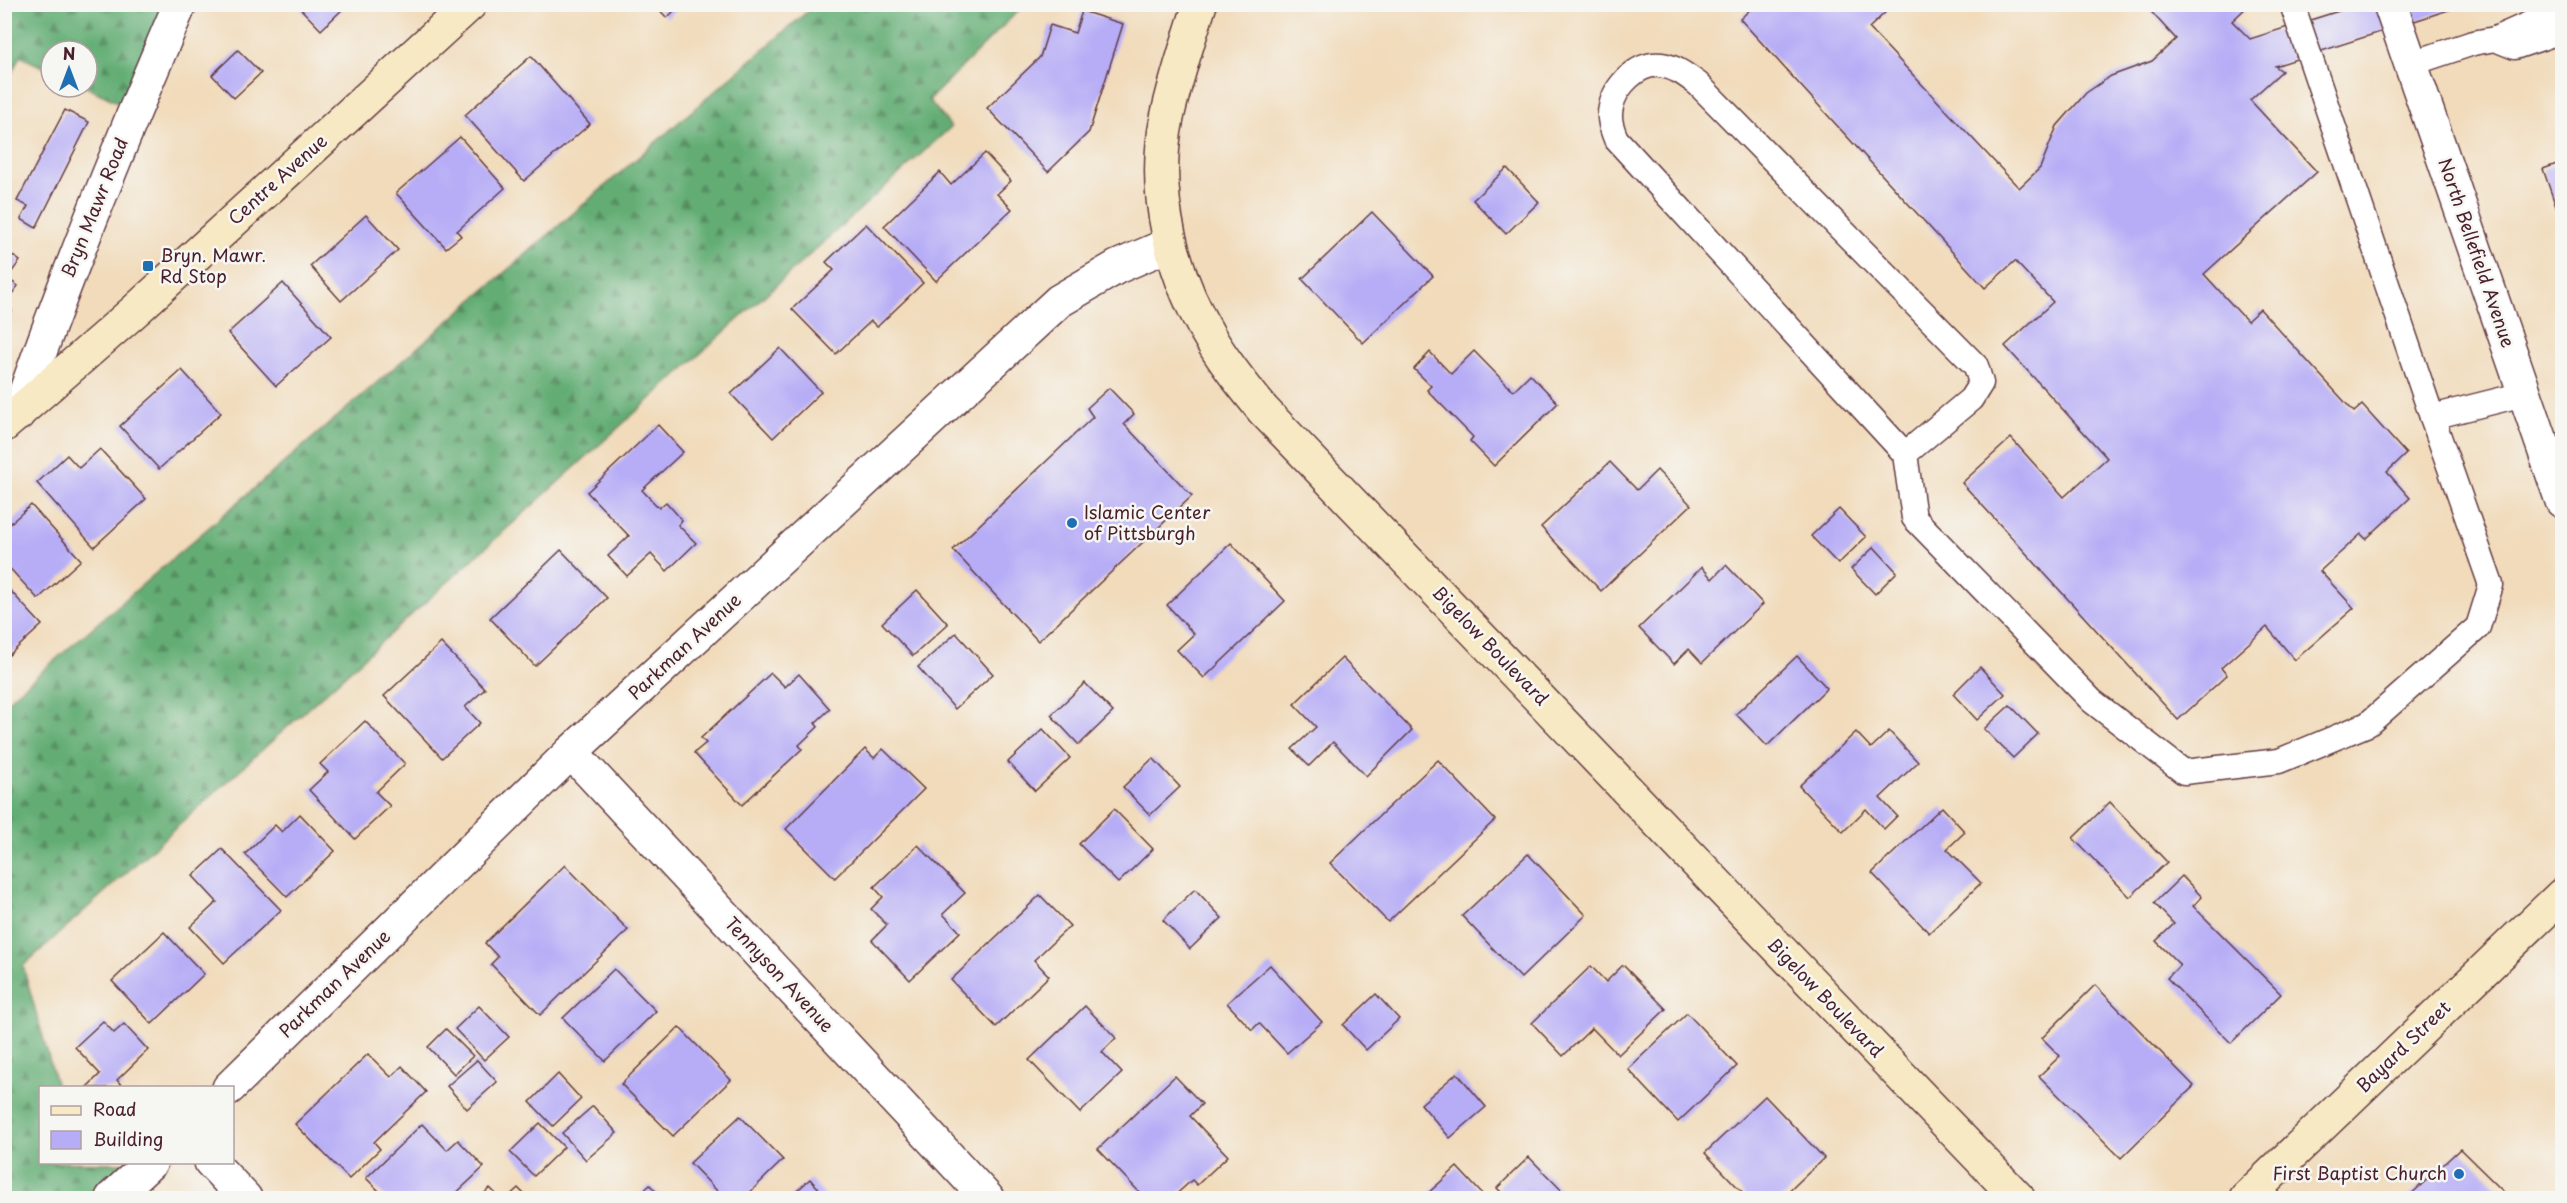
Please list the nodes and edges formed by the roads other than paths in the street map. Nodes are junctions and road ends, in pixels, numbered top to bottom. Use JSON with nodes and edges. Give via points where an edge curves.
{"nodes":[{"id":1,"x":180,"y":4,"type":"edge"},
{"id":2,"x":470,"y":4,"type":"edge"},
{"id":3,"x":1200,"y":4,"type":"edge"},
{"id":4,"x":2292,"y":4,"type":"edge"},
{"id":5,"x":2390,"y":4,"type":"edge"},
{"id":6,"x":2562,"y":9,"type":"edge"},
{"id":7,"x":2562,"y":31,"type":"edge"},
{"id":8,"x":2495,"y":39,"type":"junction"},
{"id":9,"x":2410,"y":64,"type":"junction"},
{"id":10,"x":1170,"y":244,"type":"junction"},
{"id":11,"x":2523,"y":394,"type":"junction"},
{"id":12,"x":2432,"y":417,"type":"junction"},
{"id":13,"x":11,"y":419,"type":"edge"},
{"id":14,"x":1905,"y":454,"type":"junction"},
{"id":15,"x":2562,"y":501,"type":"edge"},
{"id":16,"x":571,"y":752,"type":"junction"},
{"id":17,"x":2562,"y":895,"type":"edge"},
{"id":18,"x":231,"y":1086,"type":"edge"},
{"id":19,"x":149,"y":1164,"type":"edge"},
{"id":20,"x":214,"y":1164,"type":"edge"},
{"id":21,"x":112,"y":1198,"type":"edge"},
{"id":22,"x":245,"y":1198,"type":"edge"},
{"id":23,"x":987,"y":1198,"type":"edge"},
{"id":24,"x":2018,"y":1198,"type":"edge"},
{"id":25,"x":2246,"y":1198,"type":"edge"}],
"edges":[{"from":1,"to":13,"type":"street","name":"Bryn Mawr Road"},
{"from":2,"to":13,"type":"main road","name":"Centre Avenue"},
{"from":3,"to":10,"type":"main road","name":"Bigelow Boulevard","via":[[1167,119],[1162,197]]},
{"from":4,"to":12,"type":"lane"},
{"from":5,"to":9,"type":"street","name":"North Bellefield Avenue"},
{"from":6,"to":8,"type":"lane"},
{"from":7,"to":8,"type":"lane","via":[[2515,47]]},
{"from":8,"to":9,"type":"lane"},
{"from":9,"to":11,"type":"street","name":"North Bellefield Avenue"},
{"from":10,"to":16,"type":"street","name":"Parkman Avenue","via":[[1117,267],[1059,301]]},
{"from":10,"to":24,"type":"main road","name":"Bigelow Boulevard","via":[[1211,339],[1263,410]]},
{"from":11,"to":12,"type":"lane"},
{"from":11,"to":15,"type":"street","name":"North Bellefield Avenue"},
{"from":12,"to":14,"type":"lane","via":[[2491,585],[2478,627],[2368,724],[2279,761],[2184,772],[2092,700],[1914,518]]},
{"from":14,"to":14,"type":"lane","via":[[1971,399],[1981,383],[1976,366],[1698,84],[1681,71],[1660,64],[1641,68],[1622,84],[1611,106],[1610,124],[1616,139]]},
{"from":16,"to":18,"type":"street","name":"Parkman Avenue"},
{"from":16,"to":23,"type":"street","name":"Tennyson Avenue"},
{"from":17,"to":25,"type":"main road","name":"Bayard Street"},
{"from":19,"to":21,"type":"street"},
{"from":20,"to":22,"type":"street"}]}
